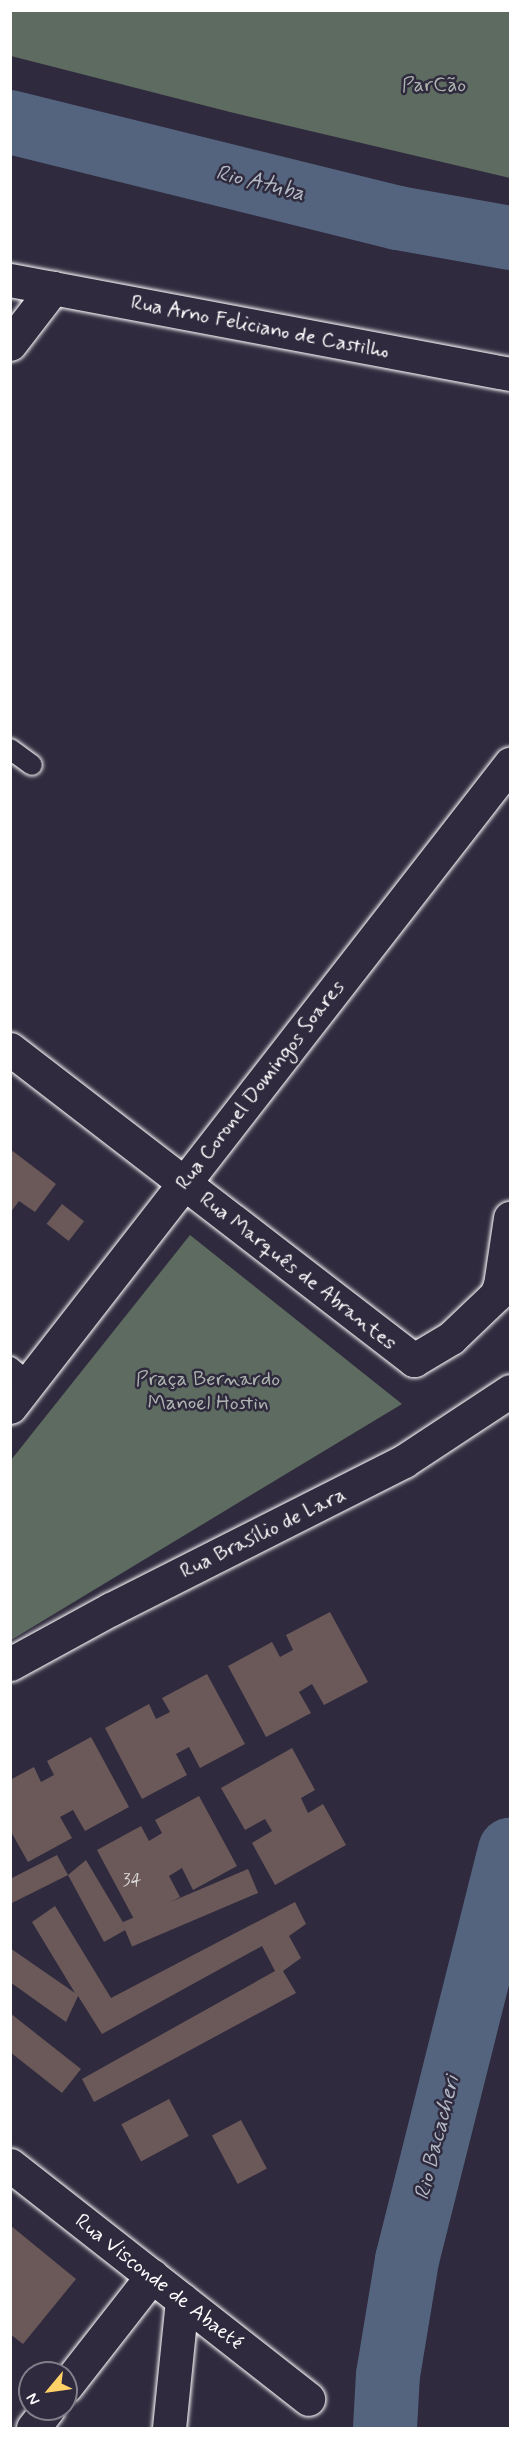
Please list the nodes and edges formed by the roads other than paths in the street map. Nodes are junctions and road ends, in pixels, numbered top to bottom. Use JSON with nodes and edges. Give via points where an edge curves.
{"nodes":[{"id":1,"x":10,"y":280,"type":"edge"},
{"id":2,"x":53,"y":288,"type":"junction"},
{"id":3,"x":10,"y":344,"type":"edge"},
{"id":4,"x":510,"y":374,"type":"edge"},
{"id":5,"x":10,"y":749,"type":"edge"},
{"id":6,"x":510,"y":764,"type":"edge"},
{"id":7,"x":32,"y":765,"type":"dead end"},
{"id":8,"x":10,"y":1049,"type":"edge"},
{"id":9,"x":184,"y":1183,"type":"junction"},
{"id":10,"x":510,"y":1218,"type":"edge"},
{"id":11,"x":17,"y":1385,"type":"edge"},
{"id":12,"x":510,"y":1391,"type":"edge"},
{"id":13,"x":10,"y":1664,"type":"edge"},
{"id":14,"x":10,"y":2165,"type":"edge"},
{"id":15,"x":152,"y":2276,"type":"junction"},
{"id":16,"x":182,"y":2300,"type":"junction"},
{"id":17,"x":78,"y":2371,"type":"edge"},
{"id":18,"x":308,"y":2399,"type":"dead end"},
{"id":19,"x":169,"y":2428,"type":"edge"}],
"edges":[{"from":1,"to":2,"type":"street","name":"Rua Arno Feliciano de Castilho"},
{"from":2,"to":3,"type":"street"},
{"from":2,"to":4,"type":"street","name":"Rua Arno Feliciano de Castilho"},
{"from":5,"to":7,"type":"lane"},
{"from":6,"to":9,"type":"street","name":"Rua Coronel Domingos Soares"},
{"from":8,"to":9,"type":"street","name":"Rua Marquês de Abrantes"},
{"from":9,"to":10,"type":"street","name":"Rua Marquês de Abrantes","via":[[414,1360],[451,1338],[496,1295]]},
{"from":9,"to":11,"type":"street","name":"Rua Coronel Domingos Soares"},
{"from":12,"to":13,"type":"street","name":"Rua Brasílio de Lara","via":[[404,1461]]},
{"from":14,"to":15,"type":"street","name":"Rua Visconde de Abaeté"},
{"from":15,"to":16,"type":"street","name":"Rua Visconde de Abaeté"},
{"from":15,"to":17,"type":"street"},
{"from":16,"to":18,"type":"street","name":"Rua Visconde de Abaeté"},
{"from":16,"to":19,"type":"street"}]}
